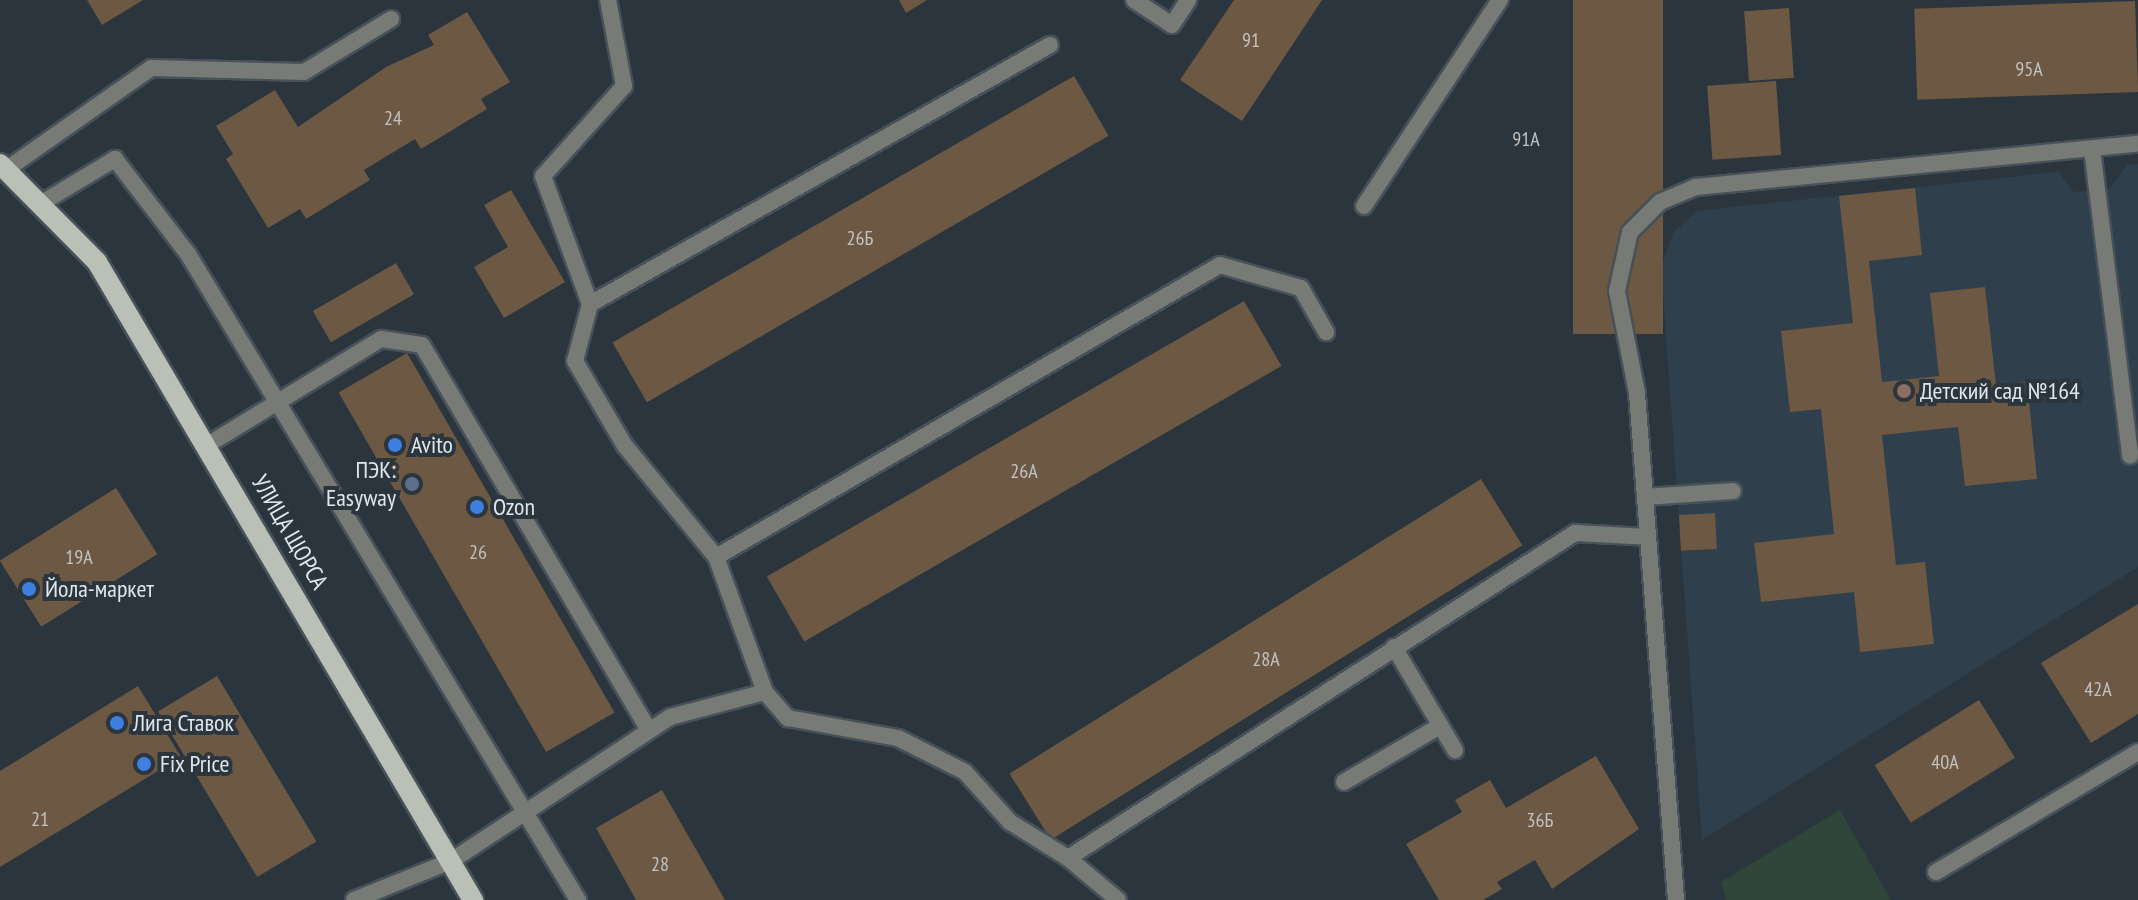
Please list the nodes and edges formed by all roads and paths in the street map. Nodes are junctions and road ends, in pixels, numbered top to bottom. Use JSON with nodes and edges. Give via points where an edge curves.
{"nodes":[{"id":1,"x":608,"y":0,"type":"edge"},
{"id":2,"x":1134,"y":0,"type":"edge"},
{"id":3,"x":1188,"y":0,"type":"edge"},
{"id":4,"x":1500,"y":0,"type":"edge"},
{"id":5,"x":391,"y":19,"type":"dead end"},
{"id":6,"x":1050,"y":45,"type":"dead end"},
{"id":7,"x":2138,"y":144,"type":"edge"},
{"id":8,"x":2092,"y":149,"type":"junction"},
{"id":9,"x":3,"y":167,"type":"edge"},
{"id":10,"x":45,"y":201,"type":"junction"},
{"id":11,"x":1364,"y":206,"type":"dead end"},
{"id":12,"x":590,"y":304,"type":"junction"},
{"id":13,"x":1326,"y":332,"type":"dead end"},
{"id":14,"x":282,"y":399,"type":"junction"},
{"id":15,"x":209,"y":444,"type":"junction"},
{"id":16,"x":2130,"y":456,"type":"dead end"},
{"id":17,"x":1733,"y":491,"type":"dead end"},
{"id":18,"x":1645,"y":497,"type":"junction"},
{"id":19,"x":1648,"y":537,"type":"junction"},
{"id":20,"x":716,"y":557,"type":"junction"},
{"id":21,"x":1394,"y":647,"type":"junction"},
{"id":22,"x":765,"y":692,"type":"junction"},
{"id":23,"x":1440,"y":726,"type":"junction"},
{"id":24,"x":649,"y":730,"type":"junction"},
{"id":25,"x":1455,"y":750,"type":"dead end"},
{"id":26,"x":2138,"y":752,"type":"edge"},
{"id":27,"x":1344,"y":782,"type":"dead end"},
{"id":28,"x":526,"y":812,"type":"junction"},
{"id":29,"x":1068,"y":858,"type":"junction"},
{"id":30,"x":451,"y":861,"type":"junction"},
{"id":31,"x":1936,"y":872,"type":"dead end"},
{"id":32,"x":354,"y":900,"type":"edge"},
{"id":33,"x":473,"y":900,"type":"edge"},
{"id":34,"x":578,"y":900,"type":"edge"},
{"id":35,"x":1118,"y":900,"type":"edge"},
{"id":36,"x":1676,"y":900,"type":"edge"}],
"edges":[{"from":1,"to":12,"type":"lane","via":[[624,86],[543,176]]},
{"from":2,"to":3,"type":"lane","via":[[1172,25]]},
{"from":4,"to":11,"type":"lane"},
{"from":5,"to":9,"type":"lane","via":[[304,72],[151,68]]},
{"from":6,"to":12,"type":"lane"},
{"from":7,"to":8,"type":"lane"},
{"from":8,"to":16,"type":"lane"},
{"from":8,"to":18,"type":"lane","via":[[1696,187],[1660,202],[1630,232],[1617,291],[1637,393]]},
{"from":9,"to":10,"type":"main road","name":"УЛИЦА ЩОРСА"},
{"from":10,"to":14,"type":"lane","via":[[115,159],[188,254]]},
{"from":10,"to":15,"type":"main road","name":"УЛИЦА ЩОРСА","via":[[97,262]]},
{"from":12,"to":20,"type":"lane","via":[[575,361],[625,446]]},
{"from":13,"to":20,"type":"lane","via":[[1301,288],[1220,265]]},
{"from":14,"to":15,"type":"lane"},
{"from":14,"to":24,"type":"lane","via":[[381,339],[422,345]]},
{"from":14,"to":28,"type":"lane"},
{"from":15,"to":30,"type":"main road","name":"УЛИЦА ЩОРСА"},
{"from":17,"to":18,"type":"lane"},
{"from":18,"to":19,"type":"lane"},
{"from":19,"to":21,"type":"lane","via":[[1575,533]]},
{"from":19,"to":36,"type":"lane"},
{"from":20,"to":22,"type":"lane"},
{"from":21,"to":23,"type":"lane"},
{"from":21,"to":29,"type":"lane"},
{"from":22,"to":24,"type":"lane","via":[[670,717]]},
{"from":22,"to":29,"type":"lane","via":[[788,718],[898,738],[965,772],[1010,822]]},
{"from":23,"to":25,"type":"lane"},
{"from":23,"to":27,"type":"lane"},
{"from":24,"to":28,"type":"lane"},
{"from":26,"to":31,"type":"lane"},
{"from":28,"to":30,"type":"lane"},
{"from":28,"to":34,"type":"lane"},
{"from":29,"to":35,"type":"lane"},
{"from":30,"to":32,"type":"lane"},
{"from":30,"to":33,"type":"main road","name":"УЛИЦА ЩОРСА"}]}
